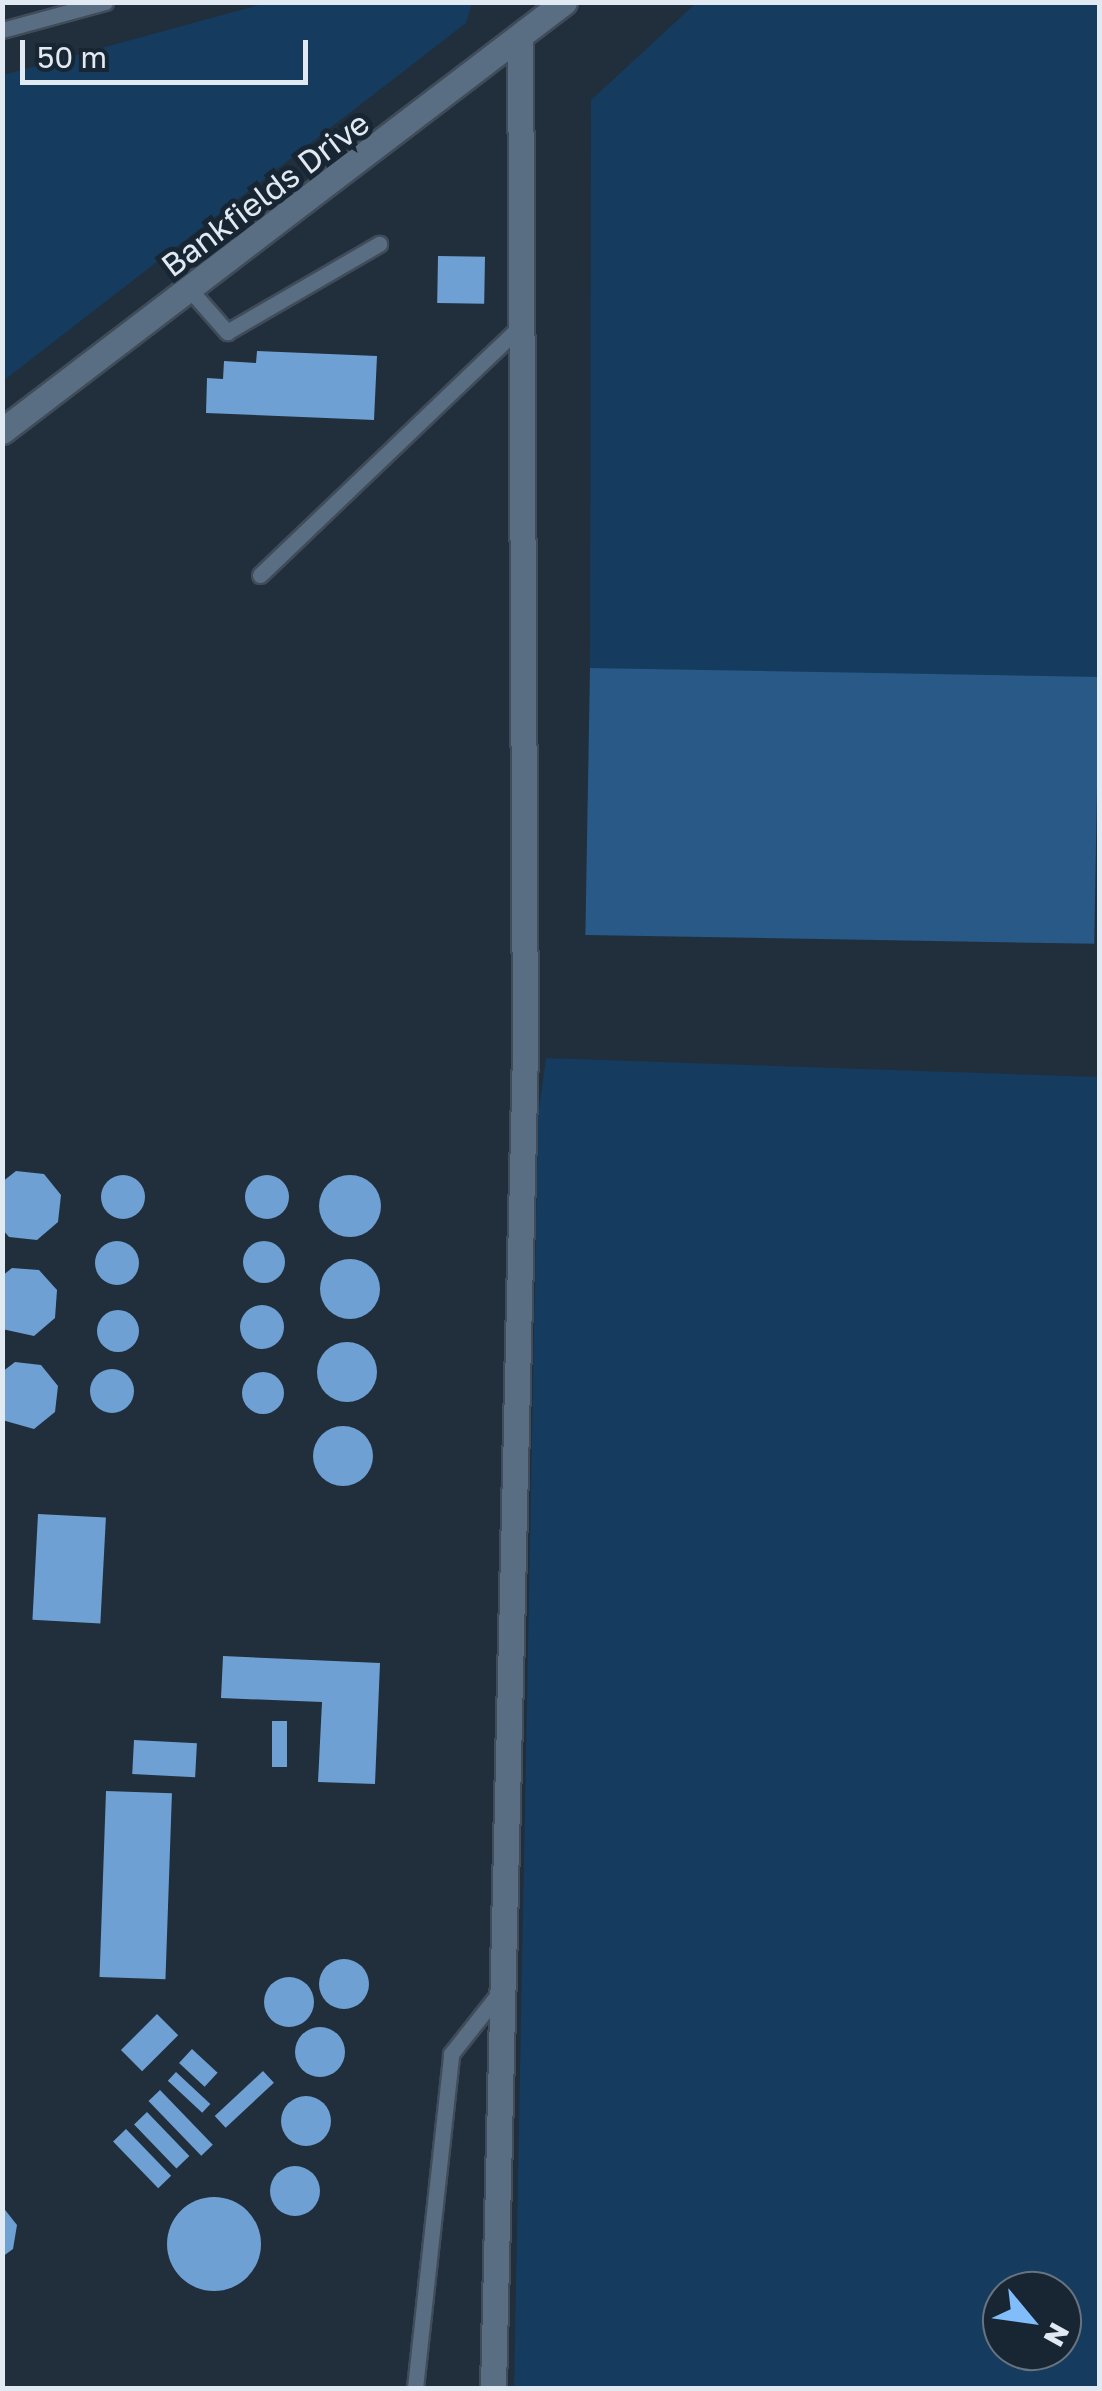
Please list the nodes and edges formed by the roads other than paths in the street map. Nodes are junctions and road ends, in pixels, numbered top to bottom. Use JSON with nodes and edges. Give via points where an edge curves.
{"nodes":[{"id":1,"x":105,"y":2,"type":"edge"},
{"id":2,"x":562,"y":3,"type":"edge"},
{"id":3,"x":2,"y":30,"type":"edge"},
{"id":4,"x":520,"y":40,"type":"junction"},
{"id":5,"x":378,"y":244,"type":"dead end"},
{"id":6,"x":192,"y":291,"type":"junction"},
{"id":7,"x":522,"y":326,"type":"junction"},
{"id":8,"x":2,"y":432,"type":"edge"},
{"id":9,"x":260,"y":575,"type":"dead end"},
{"id":10,"x":503,"y":1989,"type":"junction"},
{"id":11,"x":415,"y":2388,"type":"edge"},
{"id":12,"x":494,"y":2388,"type":"edge"}],
"edges":[{"from":1,"to":3,"type":"lane"},
{"from":2,"to":4,"type":"street","name":"Bankfields Drive"},
{"from":4,"to":6,"type":"street","name":"Bankfields Drive"},
{"from":4,"to":7,"type":"street"},
{"from":5,"to":6,"type":"lane","via":[[227,332]]},
{"from":6,"to":8,"type":"street","name":"Bankfields Drive"},
{"from":7,"to":9,"type":"lane"},
{"from":7,"to":10,"type":"street","via":[[525,1050]]},
{"from":10,"to":11,"type":"lane","via":[[450,2054]]},
{"from":10,"to":12,"type":"street"}]}
